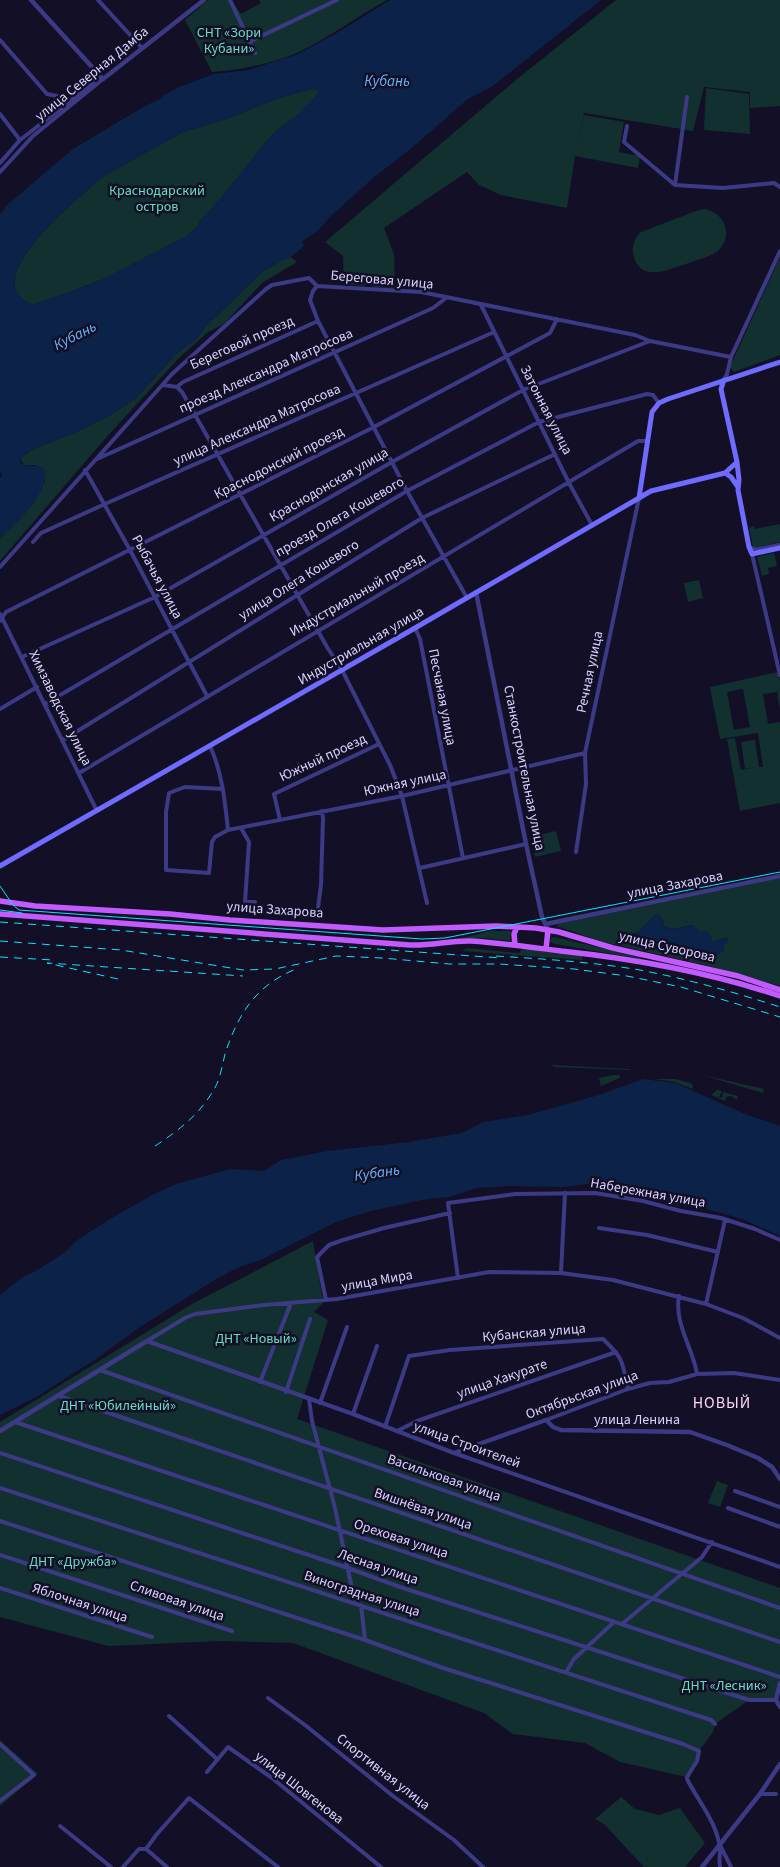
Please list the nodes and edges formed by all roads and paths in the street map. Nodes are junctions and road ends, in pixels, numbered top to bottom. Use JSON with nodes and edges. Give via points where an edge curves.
{"nodes":[{"id":1,"x":31,"y":0,"type":"edge"},
{"id":2,"x":98,"y":0,"type":"edge"},
{"id":3,"x":204,"y":0,"type":"edge"},
{"id":4,"x":230,"y":0,"type":"edge"},
{"id":5,"x":337,"y":0,"type":"edge"},
{"id":6,"x":330,"y":2,"type":"edge"},
{"id":7,"x":0,"y":40,"type":"edge"},
{"id":8,"x":251,"y":41,"type":"junction"},
{"id":9,"x":142,"y":48,"type":"junction"},
{"id":10,"x":255,"y":53,"type":"dead end"},
{"id":11,"x":103,"y":80,"type":"junction"},
{"id":12,"x":687,"y":97,"type":"dead end"},
{"id":13,"x":67,"y":102,"type":"junction"},
{"id":14,"x":0,"y":114,"type":"edge"},
{"id":15,"x":627,"y":126,"type":"dead end"},
{"id":16,"x":20,"y":140,"type":"junction"},
{"id":17,"x":0,"y":163,"type":"edge"},
{"id":18,"x":0,"y":172,"type":"edge"},
{"id":19,"x":675,"y":185,"type":"junction"},
{"id":20,"x":780,"y":187,"type":"edge"},
{"id":21,"x":780,"y":252,"type":"edge"},
{"id":22,"x":317,"y":286,"type":"junction"},
{"id":23,"x":446,"y":298,"type":"junction"},
{"id":24,"x":481,"y":305,"type":"junction"},
{"id":25,"x":557,"y":319,"type":"junction"},
{"id":26,"x":318,"y":321,"type":"junction"},
{"id":27,"x":494,"y":332,"type":"junction"},
{"id":28,"x":650,"y":341,"type":"junction"},
{"id":29,"x":334,"y":353,"type":"junction"},
{"id":30,"x":506,"y":356,"type":"junction"},
{"id":31,"x":731,"y":357,"type":"junction"},
{"id":32,"x":780,"y":362,"type":"edge"},
{"id":33,"x":724,"y":380,"type":"junction"},
{"id":34,"x":163,"y":385,"type":"junction"},
{"id":35,"x":177,"y":387,"type":"junction"},
{"id":36,"x":523,"y":390,"type":"junction"},
{"id":37,"x":355,"y":394,"type":"junction"},
{"id":38,"x":659,"y":404,"type":"junction"},
{"id":39,"x":195,"y":415,"type":"junction"},
{"id":40,"x":539,"y":422,"type":"junction"},
{"id":41,"x":374,"y":427,"type":"junction"},
{"id":42,"x":647,"y":441,"type":"junction"},
{"id":43,"x":218,"y":454,"type":"junction"},
{"id":44,"x":555,"y":454,"type":"junction"},
{"id":45,"x":94,"y":461,"type":"junction"},
{"id":46,"x":392,"y":462,"type":"junction"},
{"id":47,"x":737,"y":462,"type":"junction"},
{"id":48,"x":85,"y":470,"type":"junction"},
{"id":49,"x":725,"y":473,"type":"junction"},
{"id":50,"x":641,"y":478,"type":"junction"},
{"id":51,"x":569,"y":483,"type":"junction"},
{"id":52,"x":738,"y":487,"type":"junction"},
{"id":53,"x":407,"y":491,"type":"junction"},
{"id":54,"x":652,"y":491,"type":"junction"},
{"id":55,"x":241,"y":494,"type":"junction"},
{"id":56,"x":639,"y":498,"type":"junction"},
{"id":57,"x":105,"y":504,"type":"junction"},
{"id":58,"x":422,"y":518,"type":"junction"},
{"id":59,"x":592,"y":525,"type":"junction"},
{"id":60,"x":263,"y":536,"type":"junction"},
{"id":61,"x":33,"y":542,"type":"dead end"},
{"id":62,"x":749,"y":547,"type":"junction"},
{"id":63,"x":780,"y":547,"type":"edge"},
{"id":64,"x":130,"y":550,"type":"junction"},
{"id":65,"x":752,"y":554,"type":"junction"},
{"id":66,"x":444,"y":558,"type":"junction"},
{"id":67,"x":280,"y":565,"type":"junction"},
{"id":68,"x":0,"y":567,"type":"edge"},
{"id":69,"x":476,"y":592,"type":"junction"},
{"id":70,"x":296,"y":594,"type":"junction"},
{"id":71,"x":155,"y":597,"type":"junction"},
{"id":72,"x":467,"y":598,"type":"junction"},
{"id":73,"x":1,"y":615,"type":"edge"},
{"id":74,"x":0,"y":621,"type":"edge"},
{"id":75,"x":415,"y":628,"type":"junction"},
{"id":76,"x":172,"y":629,"type":"junction"},
{"id":77,"x":317,"y":631,"type":"junction"},
{"id":78,"x":22,"y":657,"type":"junction"},
{"id":79,"x":190,"y":663,"type":"junction"},
{"id":80,"x":342,"y":670,"type":"junction"},
{"id":81,"x":780,"y":675,"type":"edge"},
{"id":82,"x":37,"y":687,"type":"junction"},
{"id":83,"x":207,"y":696,"type":"junction"},
{"id":84,"x":45,"y":704,"type":"junction"},
{"id":85,"x":0,"y":708,"type":"edge"},
{"id":86,"x":63,"y":740,"type":"junction"},
{"id":87,"x":379,"y":744,"type":"junction"},
{"id":88,"x":210,"y":746,"type":"junction"},
{"id":89,"x":585,"y":753,"type":"junction"},
{"id":90,"x":511,"y":770,"type":"junction"},
{"id":91,"x":79,"y":773,"type":"junction"},
{"id":92,"x":448,"y":785,"type":"junction"},
{"id":93,"x":223,"y":789,"type":"junction"},
{"id":94,"x":402,"y":796,"type":"junction"},
{"id":95,"x":98,"y":810,"type":"junction"},
{"id":96,"x":322,"y":811,"type":"junction"},
{"id":97,"x":280,"y":820,"type":"junction"},
{"id":98,"x":241,"y":828,"type":"junction"},
{"id":99,"x":228,"y":830,"type":"junction"},
{"id":100,"x":526,"y":844,"type":"junction"},
{"id":101,"x":576,"y":852,"type":"dead end"},
{"id":102,"x":463,"y":858,"type":"junction"},
{"id":103,"x":0,"y":866,"type":"edge"},
{"id":104,"x":420,"y":868,"type":"junction"},
{"id":105,"x":780,"y":876,"type":"edge"},
{"id":106,"x":0,"y":901,"type":"edge"},
{"id":107,"x":255,"y":902,"type":"dead end"},
{"id":108,"x":427,"y":903,"type":"dead end"},
{"id":109,"x":0,"y":914,"type":"edge"},
{"id":110,"x":317,"y":915,"type":"dead end"},
{"id":111,"x":517,"y":927,"type":"junction"},
{"id":112,"x":547,"y":927,"type":"junction"},
{"id":113,"x":515,"y":945,"type":"junction"},
{"id":114,"x":546,"y":949,"type":"junction"},
{"id":115,"x":780,"y":990,"type":"edge"},
{"id":116,"x":780,"y":996,"type":"edge"},
{"id":117,"x":565,"y":1193,"type":"junction"},
{"id":118,"x":450,"y":1213,"type":"junction"},
{"id":119,"x":725,"y":1220,"type":"junction"},
{"id":120,"x":600,"y":1228,"type":"dead end"},
{"id":121,"x":780,"y":1240,"type":"edge"},
{"id":122,"x":718,"y":1252,"type":"junction"},
{"id":123,"x":561,"y":1273,"type":"junction"},
{"id":124,"x":458,"y":1278,"type":"junction"},
{"id":125,"x":679,"y":1296,"type":"junction"},
{"id":126,"x":326,"y":1300,"type":"junction"},
{"id":127,"x":291,"y":1303,"type":"junction"},
{"id":128,"x":706,"y":1304,"type":"junction"},
{"id":129,"x":310,"y":1319,"type":"dead end"},
{"id":130,"x":347,"y":1327,"type":"dead end"},
{"id":131,"x":780,"y":1338,"type":"edge"},
{"id":132,"x":147,"y":1341,"type":"junction"},
{"id":133,"x":377,"y":1346,"type":"dead end"},
{"id":134,"x":616,"y":1352,"type":"junction"},
{"id":135,"x":100,"y":1370,"type":"junction"},
{"id":136,"x":697,"y":1374,"type":"junction"},
{"id":137,"x":780,"y":1380,"type":"edge"},
{"id":138,"x":259,"y":1382,"type":"junction"},
{"id":139,"x":628,"y":1389,"type":"junction"},
{"id":140,"x":286,"y":1392,"type":"junction"},
{"id":141,"x":59,"y":1396,"type":"junction"},
{"id":142,"x":309,"y":1399,"type":"junction"},
{"id":143,"x":320,"y":1403,"type":"junction"},
{"id":144,"x":353,"y":1414,"type":"junction"},
{"id":145,"x":546,"y":1420,"type":"junction"},
{"id":146,"x":15,"y":1422,"type":"junction"},
{"id":147,"x":385,"y":1427,"type":"junction"},
{"id":148,"x":0,"y":1431,"type":"edge"},
{"id":149,"x":397,"y":1431,"type":"junction"},
{"id":150,"x":319,"y":1446,"type":"junction"},
{"id":151,"x":0,"y":1453,"type":"edge"},
{"id":152,"x":454,"y":1453,"type":"junction"},
{"id":153,"x":779,"y":1476,"type":"edge"},
{"id":154,"x":0,"y":1488,"type":"edge"},
{"id":155,"x":329,"y":1489,"type":"junction"},
{"id":156,"x":735,"y":1491,"type":"dead end"},
{"id":157,"x":780,"y":1507,"type":"edge"},
{"id":158,"x":728,"y":1508,"type":"dead end"},
{"id":159,"x":0,"y":1521,"type":"edge"},
{"id":160,"x":780,"y":1527,"type":"edge"},
{"id":161,"x":340,"y":1531,"type":"junction"},
{"id":162,"x":712,"y":1542,"type":"junction"},
{"id":163,"x":0,"y":1555,"type":"edge"},
{"id":164,"x":348,"y":1568,"type":"junction"},
{"id":165,"x":780,"y":1568,"type":"edge"},
{"id":166,"x":683,"y":1573,"type":"junction"},
{"id":167,"x":0,"y":1588,"type":"edge"},
{"id":168,"x":652,"y":1599,"type":"junction"},
{"id":169,"x":359,"y":1605,"type":"junction"},
{"id":170,"x":780,"y":1608,"type":"edge"},
{"id":171,"x":614,"y":1622,"type":"junction"},
{"id":172,"x":622,"y":1624,"type":"junction"},
{"id":173,"x":232,"y":1631,"type":"dead end"},
{"id":174,"x":152,"y":1637,"type":"dead end"},
{"id":175,"x":365,"y":1640,"type":"junction"},
{"id":176,"x":780,"y":1642,"type":"edge"},
{"id":177,"x":588,"y":1647,"type":"junction"},
{"id":178,"x":566,"y":1672,"type":"junction"},
{"id":179,"x":780,"y":1677,"type":"edge"},
{"id":180,"x":780,"y":1683,"type":"edge"},
{"id":181,"x":268,"y":1698,"type":"dead end"},
{"id":182,"x":776,"y":1700,"type":"junction"},
{"id":183,"x":780,"y":1707,"type":"edge"},
{"id":184,"x":169,"y":1716,"type":"dead end"},
{"id":185,"x":715,"y":1724,"type":"dead end"},
{"id":186,"x":0,"y":1744,"type":"edge"},
{"id":187,"x":217,"y":1759,"type":"junction"},
{"id":188,"x":780,"y":1764,"type":"edge"},
{"id":189,"x":207,"y":1772,"type":"dead end"},
{"id":190,"x":760,"y":1794,"type":"junction"},
{"id":191,"x":776,"y":1794,"type":"dead end"},
{"id":192,"x":0,"y":1801,"type":"edge"},
{"id":193,"x":60,"y":1826,"type":"dead end"},
{"id":194,"x":720,"y":1846,"type":"junction"},
{"id":195,"x":146,"y":1849,"type":"junction"},
{"id":196,"x":111,"y":1867,"type":"edge"},
{"id":197,"x":122,"y":1867,"type":"edge"},
{"id":198,"x":167,"y":1867,"type":"edge"},
{"id":199,"x":278,"y":1867,"type":"edge"},
{"id":200,"x":381,"y":1867,"type":"edge"},
{"id":201,"x":483,"y":1867,"type":"edge"},
{"id":202,"x":702,"y":1867,"type":"edge"},
{"id":203,"x":720,"y":1867,"type":"edge"},
{"id":204,"x":731,"y":1867,"type":"edge"}],
"edges":[{"from":1,"to":11,"type":"street"},
{"from":2,"to":9,"type":"street"},
{"from":3,"to":9,"type":"street","name":"улица Северная Дамба"},
{"from":4,"to":8,"type":"street"},
{"from":5,"to":6,"type":"street"},
{"from":6,"to":8,"type":"street"},
{"from":7,"to":13,"type":"street","via":[[47,94]]},
{"from":8,"to":10,"type":"street"},
{"from":9,"to":11,"type":"street","name":"улица Северная Дамба"},
{"from":11,"to":13,"type":"street","via":[[96,81]]},
{"from":11,"to":18,"type":"street","name":"улица Северная Дамба","via":[[32,136]]},
{"from":12,"to":19,"type":"street"},
{"from":13,"to":16,"type":"street"},
{"from":14,"to":16,"type":"street"},
{"from":15,"to":19,"type":"street","via":[[624,142]]},
{"from":16,"to":17,"type":"street"},
{"from":19,"to":20,"type":"street","via":[[723,188],[774,183]]},
{"from":21,"to":31,"type":"street"},
{"from":22,"to":23,"type":"street","name":"Береговая улица","via":[[421,292]]},
{"from":22,"to":26,"type":"street","via":[[310,300]]},
{"from":22,"to":34,"type":"street","name":"Береговая улица","via":[[309,278],[272,284]]},
{"from":23,"to":24,"type":"street","name":"Береговая улица"},
{"from":23,"to":29,"type":"street","name":"проезд Александра Матросова","via":[[433,308]]},
{"from":24,"to":25,"type":"street","name":"Береговая улица"},
{"from":24,"to":27,"type":"street","name":"Затонная улица"},
{"from":25,"to":28,"type":"street","name":"Береговая улица"},
{"from":25,"to":30,"type":"street","name":"Краснодонский проезд","via":[[550,333]]},
{"from":26,"to":29,"type":"street"},
{"from":26,"to":35,"type":"street","name":"Береговой проезд"},
{"from":27,"to":30,"type":"street","name":"Затонная улица"},
{"from":27,"to":37,"type":"street","name":"улица Александра Матросова"},
{"from":28,"to":31,"type":"street","name":"Береговая улица"},
{"from":28,"to":36,"type":"street","name":"Краснодонская улица"},
{"from":29,"to":37,"type":"street"},
{"from":29,"to":39,"type":"street","name":"проезд Александра Матросова"},
{"from":30,"to":36,"type":"street","name":"Затонная улица"},
{"from":30,"to":41,"type":"street","name":"Краснодонский проезд"},
{"from":31,"to":33,"type":"street"},
{"from":32,"to":33,"type":"main road"},
{"from":33,"to":38,"type":"main road","via":[[668,398]]},
{"from":33,"to":47,"type":"main road","via":[[721,389]]},
{"from":34,"to":35,"type":"street"},
{"from":34,"to":45,"type":"street","name":"Береговая улица"},
{"from":35,"to":39,"type":"street"},
{"from":36,"to":40,"type":"street","name":"Затонная улица"},
{"from":36,"to":46,"type":"street","name":"Краснодонская улица"},
{"from":37,"to":41,"type":"street"},
{"from":37,"to":43,"type":"street","name":"улица Александра Матросова"},
{"from":38,"to":40,"type":"street","name":"проезд Олега Кошевого","via":[[653,394],[647,394]]},
{"from":38,"to":42,"type":"main road","via":[[652,412]]},
{"from":39,"to":43,"type":"street"},
{"from":39,"to":45,"type":"street","name":"проезд Александра Матросова"},
{"from":40,"to":44,"type":"street","name":"Затонная улица"},
{"from":40,"to":53,"type":"street","name":"проезд Олега Кошевого"},
{"from":41,"to":46,"type":"street"},
{"from":41,"to":55,"type":"street","name":"Краснодонский проезд"},
{"from":42,"to":50,"type":"main road"},
{"from":42,"to":51,"type":"street","name":"Индустриальный проезд","via":[[638,441]]},
{"from":43,"to":55,"type":"street"},
{"from":43,"to":57,"type":"street","name":"улица Александра Матросова"},
{"from":44,"to":51,"type":"street","name":"Затонная улица"},
{"from":44,"to":58,"type":"street","name":"улица Олега Кошевого"},
{"from":45,"to":48,"type":"street","name":"Береговая улица"},
{"from":46,"to":53,"type":"street"},
{"from":46,"to":60,"type":"street","name":"Краснодонская улица"},
{"from":47,"to":49,"type":"main road","name":"Индустриальная улица"},
{"from":47,"to":52,"type":"main road"},
{"from":48,"to":57,"type":"street","name":"Рыбачья улица"},
{"from":48,"to":68,"type":"street","name":"Береговая улица"},
{"from":49,"to":52,"type":"main road"},
{"from":49,"to":54,"type":"main road","name":"Индустриальная улица"},
{"from":50,"to":54,"type":"main road","via":[[643,487]]},
{"from":50,"to":56,"type":"main road"},
{"from":51,"to":59,"type":"street","name":"Затонная улица"},
{"from":51,"to":66,"type":"street","name":"Индустриальный проезд"},
{"from":52,"to":62,"type":"main road"},
{"from":53,"to":58,"type":"street"},
{"from":53,"to":67,"type":"street","name":"проезд Олега Кошевого"},
{"from":54,"to":56,"type":"main road","name":"Индустриальная улица"},
{"from":55,"to":60,"type":"street"},
{"from":55,"to":64,"type":"street","name":"Краснодонский проезд"},
{"from":56,"to":59,"type":"main road","name":"Индустриальная улица"},
{"from":56,"to":89,"type":"street","name":"Речная улица"},
{"from":57,"to":61,"type":"street","name":"улица Александра Матросова","via":[[41,533]]},
{"from":57,"to":64,"type":"street","name":"Рыбачья улица"},
{"from":58,"to":66,"type":"street"},
{"from":58,"to":70,"type":"street","name":"улица Олега Кошевого"},
{"from":59,"to":69,"type":"main road","name":"Индустриальная улица"},
{"from":60,"to":67,"type":"street"},
{"from":60,"to":71,"type":"street","name":"Краснодонская улица"},
{"from":62,"to":63,"type":"street","via":[[756,550]]},
{"from":62,"to":65,"type":"main road"},
{"from":63,"to":65,"type":"main road"},
{"from":64,"to":71,"type":"street","name":"Рыбачья улица"},
{"from":64,"to":73,"type":"street","name":"Краснодонский проезд"},
{"from":65,"to":81,"type":"street"},
{"from":66,"to":72,"type":"street"},
{"from":66,"to":77,"type":"street","name":"Индустриальный проезд"},
{"from":67,"to":70,"type":"street"},
{"from":67,"to":76,"type":"street","name":"проезд Олега Кошевого"},
{"from":69,"to":72,"type":"main road","name":"Индустриальная улица"},
{"from":69,"to":90,"type":"street","name":"Станкостроительная улица"},
{"from":70,"to":77,"type":"street"},
{"from":70,"to":79,"type":"street","name":"улица Олега Кошевого"},
{"from":71,"to":76,"type":"street","name":"Рыбачья улица"},
{"from":71,"to":78,"type":"street","name":"Краснодонская улица"},
{"from":72,"to":75,"type":"main road","name":"Индустриальная улица"},
{"from":73,"to":74,"type":"street"},
{"from":73,"to":78,"type":"street","name":"Химзаводская улица"},
{"from":75,"to":80,"type":"main road","name":"Индустриальная улица"},
{"from":75,"to":92,"type":"street","name":"Песчаная улица","via":[[420,639]]},
{"from":76,"to":79,"type":"street","name":"Рыбачья улица"},
{"from":76,"to":84,"type":"street","name":"проезд Олега Кошевого"},
{"from":77,"to":80,"type":"street"},
{"from":77,"to":83,"type":"street","name":"Индустриальный проезд"},
{"from":78,"to":82,"type":"street","name":"Химзаводская улица"},
{"from":79,"to":83,"type":"street","name":"Рыбачья улица"},
{"from":79,"to":86,"type":"street","name":"улица Олега Кошевого"},
{"from":80,"to":87,"type":"street"},
{"from":80,"to":88,"type":"main road","name":"Индустриальная улица"},
{"from":82,"to":84,"type":"street","name":"Химзаводская улица"},
{"from":82,"to":85,"type":"street"},
{"from":83,"to":91,"type":"street","name":"Индустриальный проезд"},
{"from":84,"to":86,"type":"street","name":"Химзаводская улица"},
{"from":86,"to":91,"type":"street","name":"Химзаводская улица"},
{"from":87,"to":94,"type":"street"},
{"from":87,"to":97,"type":"street","name":"Южный проезд","via":[[274,794]]},
{"from":88,"to":93,"type":"street"},
{"from":88,"to":95,"type":"main road","name":"Индустриальная улица"},
{"from":89,"to":90,"type":"street","name":"Южная улица"},
{"from":89,"to":101,"type":"street","name":"Речная улица","via":[[586,784]]},
{"from":90,"to":92,"type":"street","name":"Южная улица"},
{"from":90,"to":100,"type":"street","name":"Станкостроительная улица"},
{"from":91,"to":95,"type":"street","name":"Химзаводская улица"},
{"from":92,"to":94,"type":"street","name":"Южная улица"},
{"from":92,"to":102,"type":"street","name":"Песчаная улица"},
{"from":93,"to":99,"type":"street"},
{"from":93,"to":99,"type":"street","via":[[185,787],[169,793],[166,870],[209,874],[212,842]]},
{"from":94,"to":96,"type":"street","name":"Южная улица"},
{"from":94,"to":104,"type":"street"},
{"from":95,"to":103,"type":"main road","name":"Индустриальная улица"},
{"from":96,"to":97,"type":"street","name":"Южная улица"},
{"from":96,"to":110,"type":"street","via":[[321,885]]},
{"from":97,"to":98,"type":"street","name":"Южная улица"},
{"from":98,"to":99,"type":"street","name":"Южная улица"},
{"from":98,"to":107,"type":"street","via":[[249,842],[245,902]]},
{"from":100,"to":102,"type":"street"},
{"from":100,"to":112,"type":"street","name":"Станкостроительная улица","via":[[542,918]]},
{"from":102,"to":104,"type":"street"},
{"from":104,"to":108,"type":"street"},
{"from":105,"to":112,"type":"street","name":"улица Захарова"},
{"from":106,"to":111,"type":"main road","name":"улица Захарова","via":[[383,930]]},
{"from":109,"to":113,"type":"main road","name":"улица Захарова","via":[[424,946],[469,941]]},
{"from":111,"to":112,"type":"main road","name":"улица Захарова"},
{"from":111,"to":113,"type":"main road"},
{"from":112,"to":114,"type":"main road","name":"Станкостроительная улица"},
{"from":112,"to":115,"type":"main road","name":"улица Суворова","via":[[612,948],[738,976]]},
{"from":113,"to":114,"type":"main road","name":"улица Захарова"},
{"from":114,"to":116,"type":"main road","name":"улица Суворова","via":[[665,965],[740,982]]},
{"from":117,"to":118,"type":"street","name":"Набережная улица","via":[[515,1194],[448,1203]]},
{"from":117,"to":119,"type":"street","name":"Набережная улица","via":[[614,1196]]},
{"from":117,"to":123,"type":"street"},
{"from":118,"to":124,"type":"street"},
{"from":118,"to":126,"type":"street","via":[[328,1245],[317,1257]]},
{"from":119,"to":121,"type":"street","name":"Набережная улица"},
{"from":119,"to":122,"type":"street"},
{"from":120,"to":122,"type":"street","via":[[653,1236]]},
{"from":122,"to":128,"type":"street"},
{"from":123,"to":124,"type":"street","name":"улица Мира","via":[[489,1272]]},
{"from":123,"to":125,"type":"street","name":"улица Мира","via":[[614,1280]]},
{"from":124,"to":126,"type":"street","name":"улица Мира"},
{"from":125,"to":128,"type":"street","name":"улица Мира"},
{"from":125,"to":136,"type":"street","via":[[679,1319]]},
{"from":126,"to":127,"type":"street","name":"улица Мира"},
{"from":127,"to":132,"type":"street","name":"улица Мира","via":[[195,1314]]},
{"from":127,"to":138,"type":"street"},
{"from":128,"to":131,"type":"street","name":"улица Мира","via":[[743,1318]]},
{"from":129,"to":140,"type":"street"},
{"from":130,"to":143,"type":"street"},
{"from":132,"to":135,"type":"street","name":"улица Мира"},
{"from":132,"to":138,"type":"street","name":"улица Строителей"},
{"from":133,"to":144,"type":"street"},
{"from":134,"to":139,"type":"street","via":[[622,1360]]},
{"from":134,"to":147,"type":"street","name":"Кубанская улица","via":[[603,1339],[408,1356]]},
{"from":134,"to":149,"type":"street","name":"улица Хакурате","via":[[417,1421]]},
{"from":135,"to":141,"type":"street","name":"улица Мира"},
{"from":135,"to":150,"type":"street","name":"Васильковая улица"},
{"from":136,"to":137,"type":"street","name":"Октябрьская улица","via":[[734,1373]]},
{"from":136,"to":139,"type":"street","name":"Октябрьская улица"},
{"from":138,"to":140,"type":"street","name":"улица Строителей"},
{"from":139,"to":145,"type":"street","name":"Октябрьская улица"},
{"from":140,"to":142,"type":"street","name":"улица Строителей"},
{"from":141,"to":146,"type":"street","name":"улица Мира"},
{"from":141,"to":155,"type":"street","name":"Вишнёвая улица"},
{"from":142,"to":143,"type":"street","name":"улица Строителей"},
{"from":142,"to":150,"type":"street"},
{"from":143,"to":144,"type":"street","name":"улица Строителей"},
{"from":144,"to":147,"type":"street","name":"улица Строителей"},
{"from":145,"to":152,"type":"street","name":"Октябрьская улица"},
{"from":145,"to":153,"type":"street","name":"улица Ленина","via":[[561,1430],[690,1432],[758,1458]]},
{"from":146,"to":148,"type":"street","name":"улица Мира"},
{"from":146,"to":161,"type":"street","name":"Ореховая улица"},
{"from":147,"to":149,"type":"street","name":"улица Строителей"},
{"from":149,"to":152,"type":"street","name":"улица Строителей"},
{"from":150,"to":155,"type":"street"},
{"from":150,"to":166,"type":"street","name":"Васильковая улица"},
{"from":151,"to":164,"type":"street","name":"Лесная улица"},
{"from":152,"to":162,"type":"street","name":"улица Строителей"},
{"from":154,"to":169,"type":"street","name":"Виноградная улица"},
{"from":155,"to":161,"type":"street"},
{"from":155,"to":168,"type":"street","name":"Вишнёвая улица"},
{"from":156,"to":157,"type":"street"},
{"from":158,"to":160,"type":"street"},
{"from":159,"to":175,"type":"street"},
{"from":161,"to":164,"type":"street"},
{"from":161,"to":171,"type":"street","name":"Ореховая улица"},
{"from":162,"to":165,"type":"street","name":"улица Строителей"},
{"from":162,"to":166,"type":"street","via":[[702,1557]]},
{"from":163,"to":173,"type":"street","name":"Сливовая улица"},
{"from":164,"to":169,"type":"street"},
{"from":164,"to":177,"type":"street","name":"Лесная улица"},
{"from":166,"to":168,"type":"street"},
{"from":166,"to":170,"type":"street","name":"Васильковая улица"},
{"from":167,"to":174,"type":"street","name":"Яблочная улица"},
{"from":168,"to":172,"type":"street"},
{"from":168,"to":176,"type":"street","name":"Вишнёвая улица"},
{"from":169,"to":175,"type":"street"},
{"from":169,"to":178,"type":"street","name":"Виноградная улица"},
{"from":171,"to":172,"type":"street","name":"Ореховая улица"},
{"from":171,"to":177,"type":"street"},
{"from":172,"to":179,"type":"street","name":"Ореховая улица"},
{"from":175,"to":194,"type":"street","via":[[699,1751],[687,1778],[710,1819]]},
{"from":177,"to":178,"type":"street","via":[[574,1659]]},
{"from":177,"to":182,"type":"street","name":"Лесная улица","via":[[748,1700]]},
{"from":178,"to":185,"type":"street","name":"Виноградная улица"},
{"from":180,"to":182,"type":"street"},
{"from":181,"to":201,"type":"street","name":"Спортивная улица","via":[[454,1840]]},
{"from":182,"to":183,"type":"street"},
{"from":184,"to":187,"type":"street"},
{"from":186,"to":192,"type":"street","via":[[34,1775]]},
{"from":187,"to":189,"type":"street"},
{"from":187,"to":200,"type":"street","name":"улица Шовгенова","via":[[228,1747],[272,1778]]},
{"from":188,"to":190,"type":"street"},
{"from":190,"to":191,"type":"street"},
{"from":190,"to":194,"type":"street"},
{"from":193,"to":196,"type":"street"},
{"from":194,"to":202,"type":"street"},
{"from":194,"to":203,"type":"street"},
{"from":194,"to":204,"type":"street"},
{"from":195,"to":197,"type":"street","via":[[139,1849]]},
{"from":195,"to":198,"type":"street"},
{"from":195,"to":199,"type":"street","via":[[190,1798]]}]}
